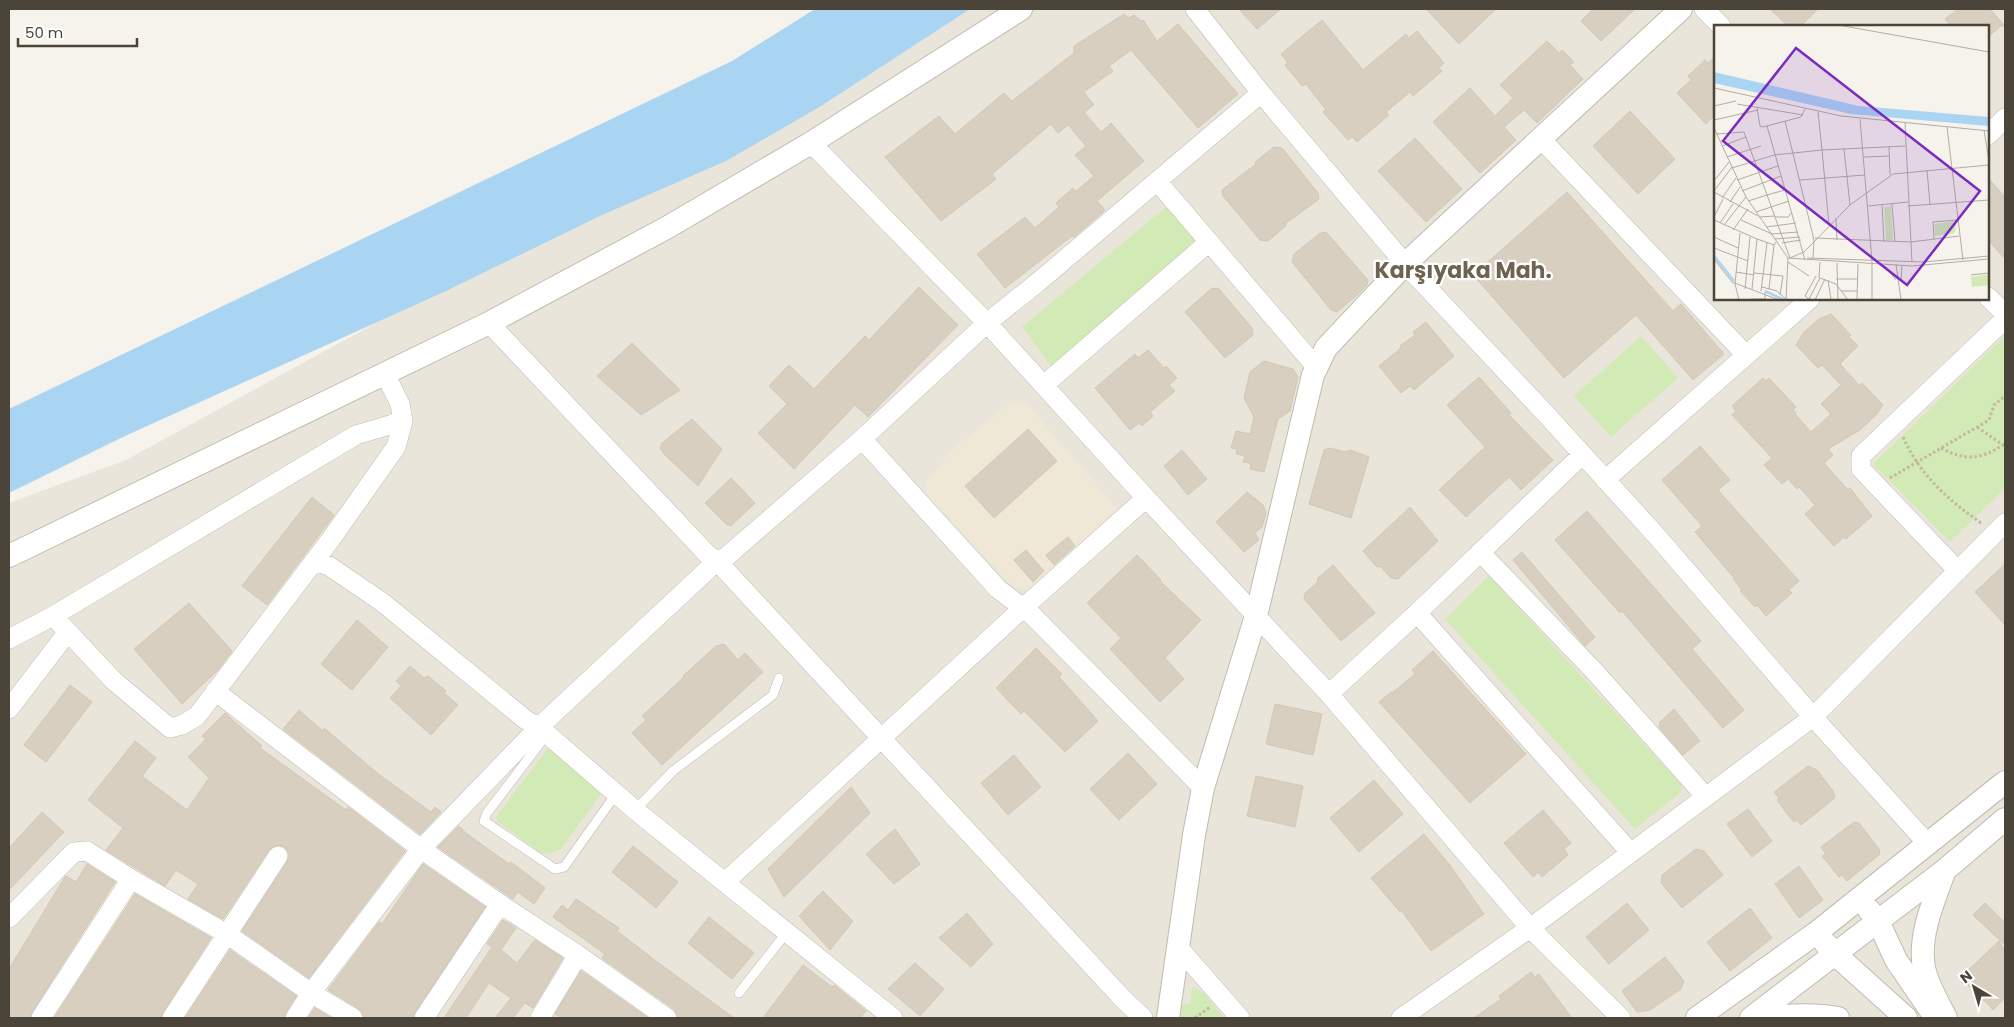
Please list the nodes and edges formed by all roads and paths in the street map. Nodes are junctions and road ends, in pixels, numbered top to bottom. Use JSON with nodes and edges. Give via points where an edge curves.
{"nodes":[{"id":1,"x":1021,"y":9,"type":"edge"},
{"id":2,"x":1195,"y":9,"type":"edge"},
{"id":3,"x":1681,"y":9,"type":"edge"},
{"id":4,"x":1704,"y":9,"type":"edge"},
{"id":5,"x":1720,"y":25,"type":"edge"},
{"id":6,"x":1261,"y":93,"type":"junction"},
{"id":7,"x":2005,"y":118,"type":"edge"},
{"id":8,"x":1989,"y":134,"type":"edge"},
{"id":9,"x":1541,"y":138,"type":"junction"},
{"id":10,"x":811,"y":143,"type":"junction"},
{"id":11,"x":1157,"y":181,"type":"junction"},
{"id":12,"x":1209,"y":242,"type":"junction"},
{"id":13,"x":1405,"y":264,"type":"junction"},
{"id":14,"x":1989,"y":298,"type":"edge"},
{"id":15,"x":1809,"y":300,"type":"edge"},
{"id":16,"x":2005,"y":314,"type":"edge"},
{"id":17,"x":2005,"y":319,"type":"edge"},
{"id":18,"x":489,"y":323,"type":"junction"},
{"id":19,"x":987,"y":323,"type":"junction"},
{"id":20,"x":1746,"y":355,"type":"junction"},
{"id":21,"x":1317,"y":368,"type":"junction"},
{"id":22,"x":384,"y":374,"type":"junction"},
{"id":23,"x":1044,"y":385,"type":"junction"},
{"id":24,"x":2005,"y":396,"type":"edge"},
{"id":25,"x":403,"y":421,"type":"junction"},
{"id":26,"x":1897,"y":422,"type":"junction"},
{"id":27,"x":1977,"y":427,"type":"junction"},
{"id":28,"x":862,"y":439,"type":"junction"},
{"id":29,"x":1941,"y":448,"type":"junction"},
{"id":30,"x":1582,"y":455,"type":"junction"},
{"id":31,"x":1917,"y":462,"type":"junction"},
{"id":32,"x":1604,"y":480,"type":"junction"},
{"id":33,"x":1876,"y":486,"type":"junction"},
{"id":34,"x":1146,"y":498,"type":"junction"},
{"id":35,"x":2000,"y":528,"type":"edge"},
{"id":36,"x":1480,"y":552,"type":"junction"},
{"id":37,"x":9,"y":556,"type":"edge"},
{"id":38,"x":314,"y":561,"type":"junction"},
{"id":39,"x":718,"y":561,"type":"junction"},
{"id":40,"x":1958,"y":571,"type":"junction"},
{"id":41,"x":1023,"y":608,"type":"junction"},
{"id":42,"x":1417,"y":613,"type":"junction"},
{"id":43,"x":53,"y":616,"type":"junction"},
{"id":44,"x":1256,"y":616,"type":"junction"},
{"id":45,"x":68,"y":633,"type":"junction"},
{"id":46,"x":9,"y":639,"type":"edge"},
{"id":47,"x":779,"y":678,"type":"dead end"},
{"id":48,"x":216,"y":692,"type":"junction"},
{"id":49,"x":1329,"y":694,"type":"junction"},
{"id":50,"x":9,"y":709,"type":"edge"},
{"id":51,"x":1813,"y":717,"type":"junction"},
{"id":52,"x":543,"y":731,"type":"junction"},
{"id":53,"x":881,"y":737,"type":"junction"},
{"id":54,"x":2005,"y":782,"type":"edge"},
{"id":55,"x":1203,"y":788,"type":"junction"},
{"id":56,"x":616,"y":794,"type":"junction"},
{"id":57,"x":1706,"y":797,"type":"junction"},
{"id":58,"x":635,"y":810,"type":"junction"},
{"id":59,"x":2005,"y":819,"type":"edge"},
{"id":60,"x":1927,"y":843,"type":"junction"},
{"id":61,"x":421,"y":849,"type":"junction"},
{"id":62,"x":1631,"y":853,"type":"junction"},
{"id":63,"x":278,"y":856,"type":"dead end"},
{"id":64,"x":1945,"y":870,"type":"junction"},
{"id":65,"x":131,"y":879,"type":"junction"},
{"id":66,"x":725,"y":882,"type":"junction"},
{"id":67,"x":1859,"y":898,"type":"junction"},
{"id":68,"x":500,"y":904,"type":"junction"},
{"id":69,"x":9,"y":918,"type":"edge"},
{"id":70,"x":1878,"y":921,"type":"junction"},
{"id":71,"x":1530,"y":928,"type":"junction"},
{"id":72,"x":787,"y":932,"type":"junction"},
{"id":73,"x":1816,"y":933,"type":"junction"},
{"id":74,"x":228,"y":934,"type":"junction"},
{"id":75,"x":1178,"y":947,"type":"junction"},
{"id":76,"x":1835,"y":954,"type":"junction"},
{"id":77,"x":578,"y":955,"type":"junction"},
{"id":78,"x":311,"y":993,"type":"junction"},
{"id":79,"x":740,"y":993,"type":"dead end"},
{"id":80,"x":41,"y":1018,"type":"edge"},
{"id":81,"x":172,"y":1018,"type":"edge"},
{"id":82,"x":295,"y":1018,"type":"edge"},
{"id":83,"x":353,"y":1018,"type":"edge"},
{"id":84,"x":424,"y":1018,"type":"edge"},
{"id":85,"x":540,"y":1018,"type":"edge"},
{"id":86,"x":667,"y":1018,"type":"edge"},
{"id":87,"x":893,"y":1018,"type":"edge"},
{"id":88,"x":1143,"y":1018,"type":"edge"},
{"id":89,"x":1168,"y":1018,"type":"edge"},
{"id":90,"x":1240,"y":1018,"type":"edge"},
{"id":91,"x":1401,"y":1018,"type":"edge"},
{"id":92,"x":1621,"y":1018,"type":"edge"},
{"id":93,"x":1697,"y":1018,"type":"edge"},
{"id":94,"x":1751,"y":1018,"type":"edge"},
{"id":95,"x":1763,"y":1018,"type":"edge"},
{"id":96,"x":1838,"y":1018,"type":"edge"},
{"id":97,"x":1906,"y":1018,"type":"edge"},
{"id":98,"x":1937,"y":1018,"type":"edge"},
{"id":99,"x":1946,"y":1018,"type":"edge"}],
"edges":[{"from":1,"to":10,"type":"street"},
{"from":2,"to":6,"type":"street"},
{"from":3,"to":9,"type":"street"},
{"from":4,"to":5,"type":"street"},
{"from":6,"to":11,"type":"street"},
{"from":6,"to":13,"type":"street"},
{"from":7,"to":8,"type":"street"},
{"from":9,"to":13,"type":"street"},
{"from":9,"to":20,"type":"street"},
{"from":10,"to":18,"type":"street","via":[[668,227]]},
{"from":10,"to":19,"type":"street"},
{"from":11,"to":12,"type":"street"},
{"from":11,"to":19,"type":"street"},
{"from":12,"to":21,"type":"street"},
{"from":12,"to":23,"type":"street"},
{"from":13,"to":21,"type":"street","via":[[1326,348]]},
{"from":13,"to":30,"type":"street"},
{"from":14,"to":16,"type":"street"},
{"from":15,"to":20,"type":"street"},
{"from":17,"to":26,"type":"street"},
{"from":18,"to":22,"type":"street"},
{"from":18,"to":39,"type":"street","via":[[708,555]]},
{"from":19,"to":23,"type":"street"},
{"from":19,"to":28,"type":"street"},
{"from":20,"to":32,"type":"street"},
{"from":21,"to":44,"type":"street"},
{"from":22,"to":25,"type":"street","via":[[400,404]]},
{"from":22,"to":37,"type":"street"},
{"from":23,"to":34,"type":"street"},
{"from":24,"to":27,"type":"path","via":[[1994,405],[1989,420]]},
{"from":25,"to":38,"type":"street","via":[[396,447]]},
{"from":25,"to":43,"type":"street","via":[[356,435]]},
{"from":26,"to":31,"type":"path"},
{"from":26,"to":33,"type":"street","via":[[1861,456],[1861,469]]},
{"from":27,"to":29,"type":"path"},
{"from":27,"to":29,"type":"path","via":[[2003,445],[1972,458],[1956,456]]},
{"from":28,"to":39,"type":"street"},
{"from":28,"to":41,"type":"street","via":[[998,589]]},
{"from":29,"to":31,"type":"path"},
{"from":30,"to":32,"type":"street"},
{"from":30,"to":36,"type":"street"},
{"from":31,"to":33,"type":"path"},
{"from":31,"to":35,"type":"path","via":[[1957,507]]},
{"from":32,"to":51,"type":"street"},
{"from":33,"to":40,"type":"street"},
{"from":34,"to":41,"type":"street"},
{"from":34,"to":44,"type":"street"},
{"from":35,"to":40,"type":"street"},
{"from":36,"to":42,"type":"street"},
{"from":36,"to":57,"type":"street","via":[[1596,673]]},
{"from":38,"to":48,"type":"street"},
{"from":38,"to":52,"type":"street","via":[[329,566],[382,602]]},
{"from":39,"to":52,"type":"street"},
{"from":39,"to":53,"type":"street"},
{"from":40,"to":51,"type":"street"},
{"from":41,"to":53,"type":"street"},
{"from":41,"to":55,"type":"street"},
{"from":42,"to":49,"type":"street"},
{"from":42,"to":62,"type":"street"},
{"from":43,"to":45,"type":"street"},
{"from":43,"to":46,"type":"street"},
{"from":44,"to":49,"type":"street"},
{"from":44,"to":55,"type":"street"},
{"from":45,"to":48,"type":"street","via":[[114,681],[170,728],[197,716]]},
{"from":45,"to":50,"type":"street"},
{"from":47,"to":58,"type":"lane","via":[[773,695],[674,771]]},
{"from":48,"to":61,"type":"street"},
{"from":49,"to":71,"type":"street"},
{"from":51,"to":57,"type":"street"},
{"from":51,"to":60,"type":"street"},
{"from":52,"to":56,"type":"street"},
{"from":52,"to":56,"type":"lane","via":[[484,821],[555,869],[564,867]]},
{"from":52,"to":61,"type":"street"},
{"from":53,"to":66,"type":"street"},
{"from":53,"to":88,"type":"street"},
{"from":54,"to":60,"type":"street"},
{"from":55,"to":75,"type":"street"},
{"from":56,"to":58,"type":"street"},
{"from":57,"to":62,"type":"street"},
{"from":58,"to":66,"type":"street"},
{"from":59,"to":64,"type":"street"},
{"from":60,"to":67,"type":"street"},
{"from":61,"to":68,"type":"street"},
{"from":61,"to":78,"type":"street"},
{"from":62,"to":71,"type":"street"},
{"from":63,"to":74,"type":"street"},
{"from":64,"to":70,"type":"street"},
{"from":64,"to":99,"type":"street","via":[[1930,912],[1922,950],[1925,969]]},
{"from":65,"to":69,"type":"street","via":[[87,851],[74,852]]},
{"from":65,"to":74,"type":"street"},
{"from":65,"to":80,"type":"street"},
{"from":66,"to":72,"type":"street"},
{"from":67,"to":70,"type":"street"},
{"from":67,"to":73,"type":"street"},
{"from":68,"to":77,"type":"street"},
{"from":68,"to":84,"type":"street"},
{"from":70,"to":76,"type":"street"},
{"from":70,"to":98,"type":"street","via":[[1896,960]]},
{"from":71,"to":91,"type":"street"},
{"from":71,"to":92,"type":"street"},
{"from":72,"to":79,"type":"lane"},
{"from":72,"to":87,"type":"street"},
{"from":73,"to":76,"type":"street"},
{"from":73,"to":93,"type":"street"},
{"from":74,"to":78,"type":"street"},
{"from":74,"to":81,"type":"street"},
{"from":75,"to":89,"type":"street"},
{"from":75,"to":90,"type":"street"},
{"from":76,"to":94,"type":"street"},
{"from":76,"to":97,"type":"street"},
{"from":77,"to":85,"type":"street"},
{"from":77,"to":86,"type":"street"},
{"from":78,"to":82,"type":"street"},
{"from":78,"to":83,"type":"street"},
{"from":95,"to":96,"type":"street","via":[[1801,1015]]}]}
